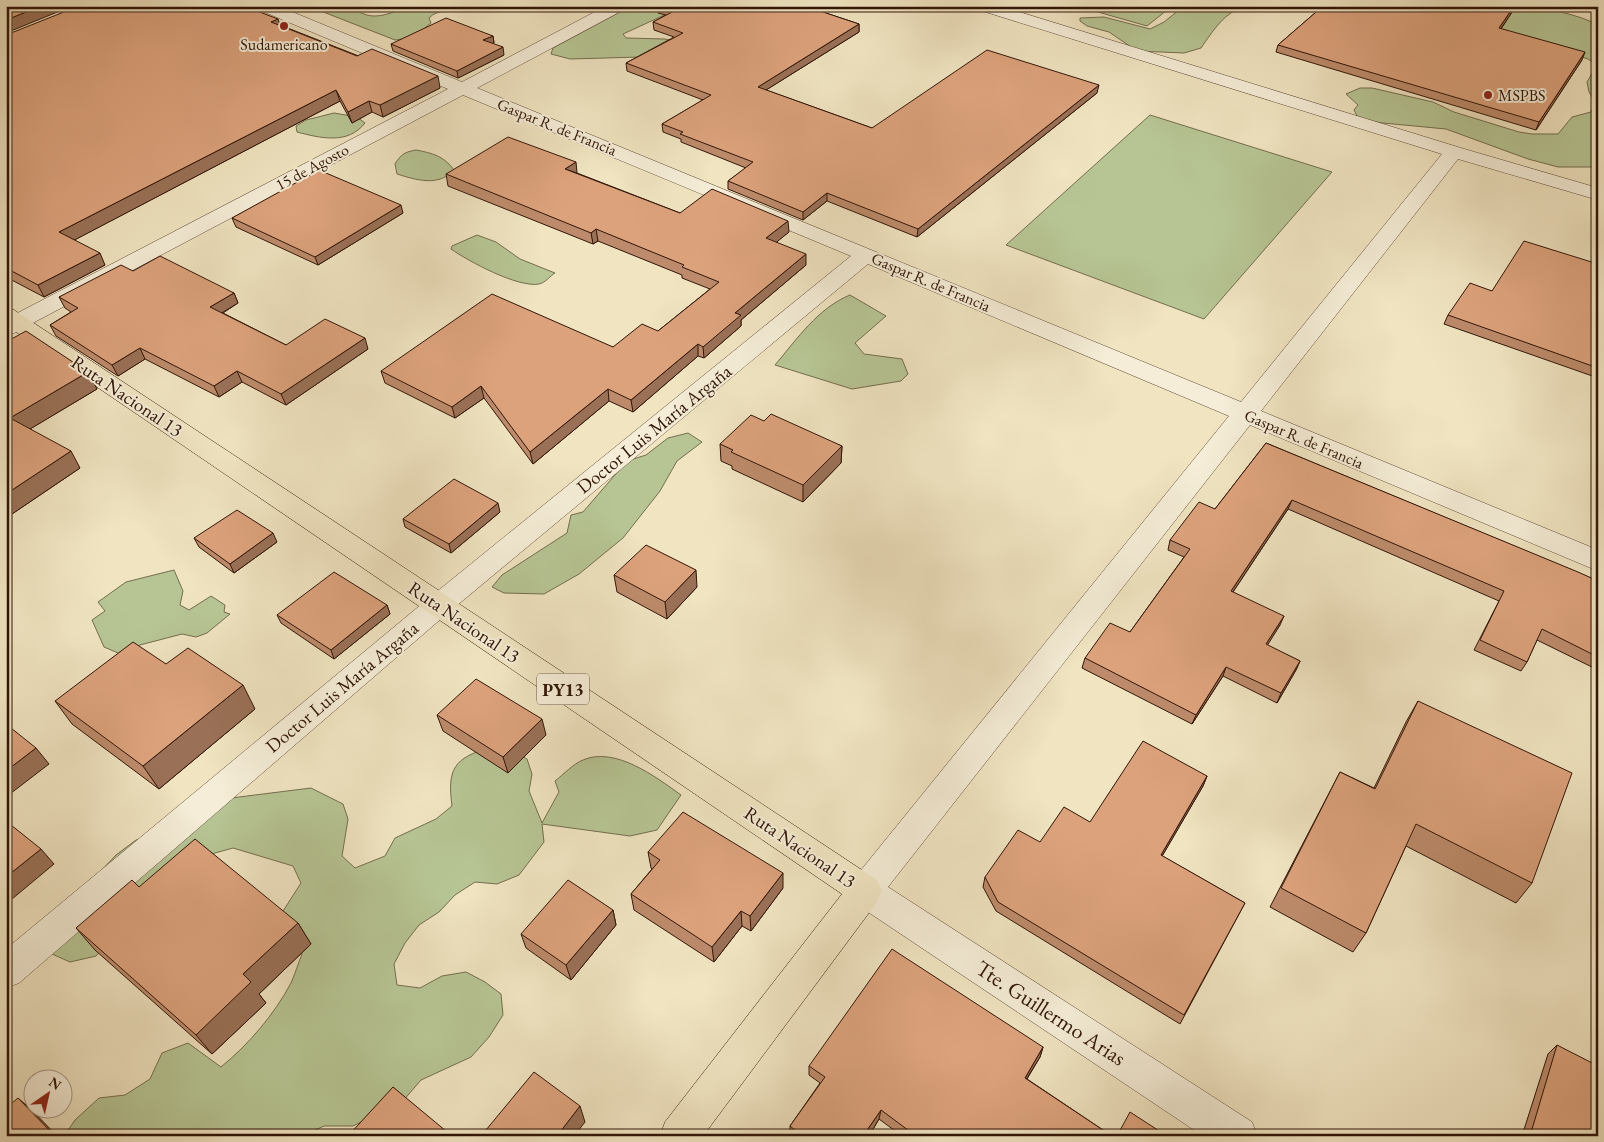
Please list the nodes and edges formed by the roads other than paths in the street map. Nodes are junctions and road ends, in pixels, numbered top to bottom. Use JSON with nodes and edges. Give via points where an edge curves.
{"nodes":[{"id":1,"x":263,"y":6,"type":"edge"},
{"id":2,"x":619,"y":6,"type":"edge"},
{"id":3,"x":982,"y":6,"type":"edge"},
{"id":4,"x":463,"y":88,"type":"junction"},
{"id":5,"x":1454,"y":152,"type":"junction"},
{"id":6,"x":1598,"y":194,"type":"edge"},
{"id":7,"x":866,"y":254,"type":"junction"},
{"id":8,"x":10,"y":322,"type":"edge"},
{"id":9,"x":1245,"y":414,"type":"junction"},
{"id":10,"x":1598,"y":561,"type":"edge"},
{"id":11,"x":439,"y":606,"type":"junction"},
{"id":12,"x":865,"y":891,"type":"junction"},
{"id":13,"x":6,"y":971,"type":"edge"},
{"id":14,"x":679,"y":1136,"type":"edge"},
{"id":15,"x":1238,"y":1136,"type":"edge"}],
"edges":[{"from":1,"to":4,"type":"street","name":"Gaspar R. de Francia"},
{"from":2,"to":4,"type":"street","name":"15 de Agosto"},
{"from":3,"to":5,"type":"street"},
{"from":4,"to":7,"type":"street","name":"Gaspar R. de Francia"},
{"from":4,"to":8,"type":"street","name":"15 de Agosto"},
{"from":5,"to":6,"type":"street"},
{"from":5,"to":9,"type":"street"},
{"from":7,"to":9,"type":"street","name":"Gaspar R. de Francia"},
{"from":7,"to":11,"type":"street","name":"Doctor Luis María Argaña"},
{"from":8,"to":11,"type":"highway","name":"Ruta Nacional 13","number":"PY13"},
{"from":9,"to":10,"type":"street","name":"Gaspar R. de Francia"},
{"from":9,"to":12,"type":"street"},
{"from":11,"to":12,"type":"highway","name":"Ruta Nacional 13","number":"PY13"},
{"from":11,"to":13,"type":"street","name":"Doctor Luis María Argaña"},
{"from":12,"to":14,"type":"highway","name":"Ruta Nacional 13"},
{"from":12,"to":15,"type":"street","name":"Tte. Guillermo Arias"}]}
